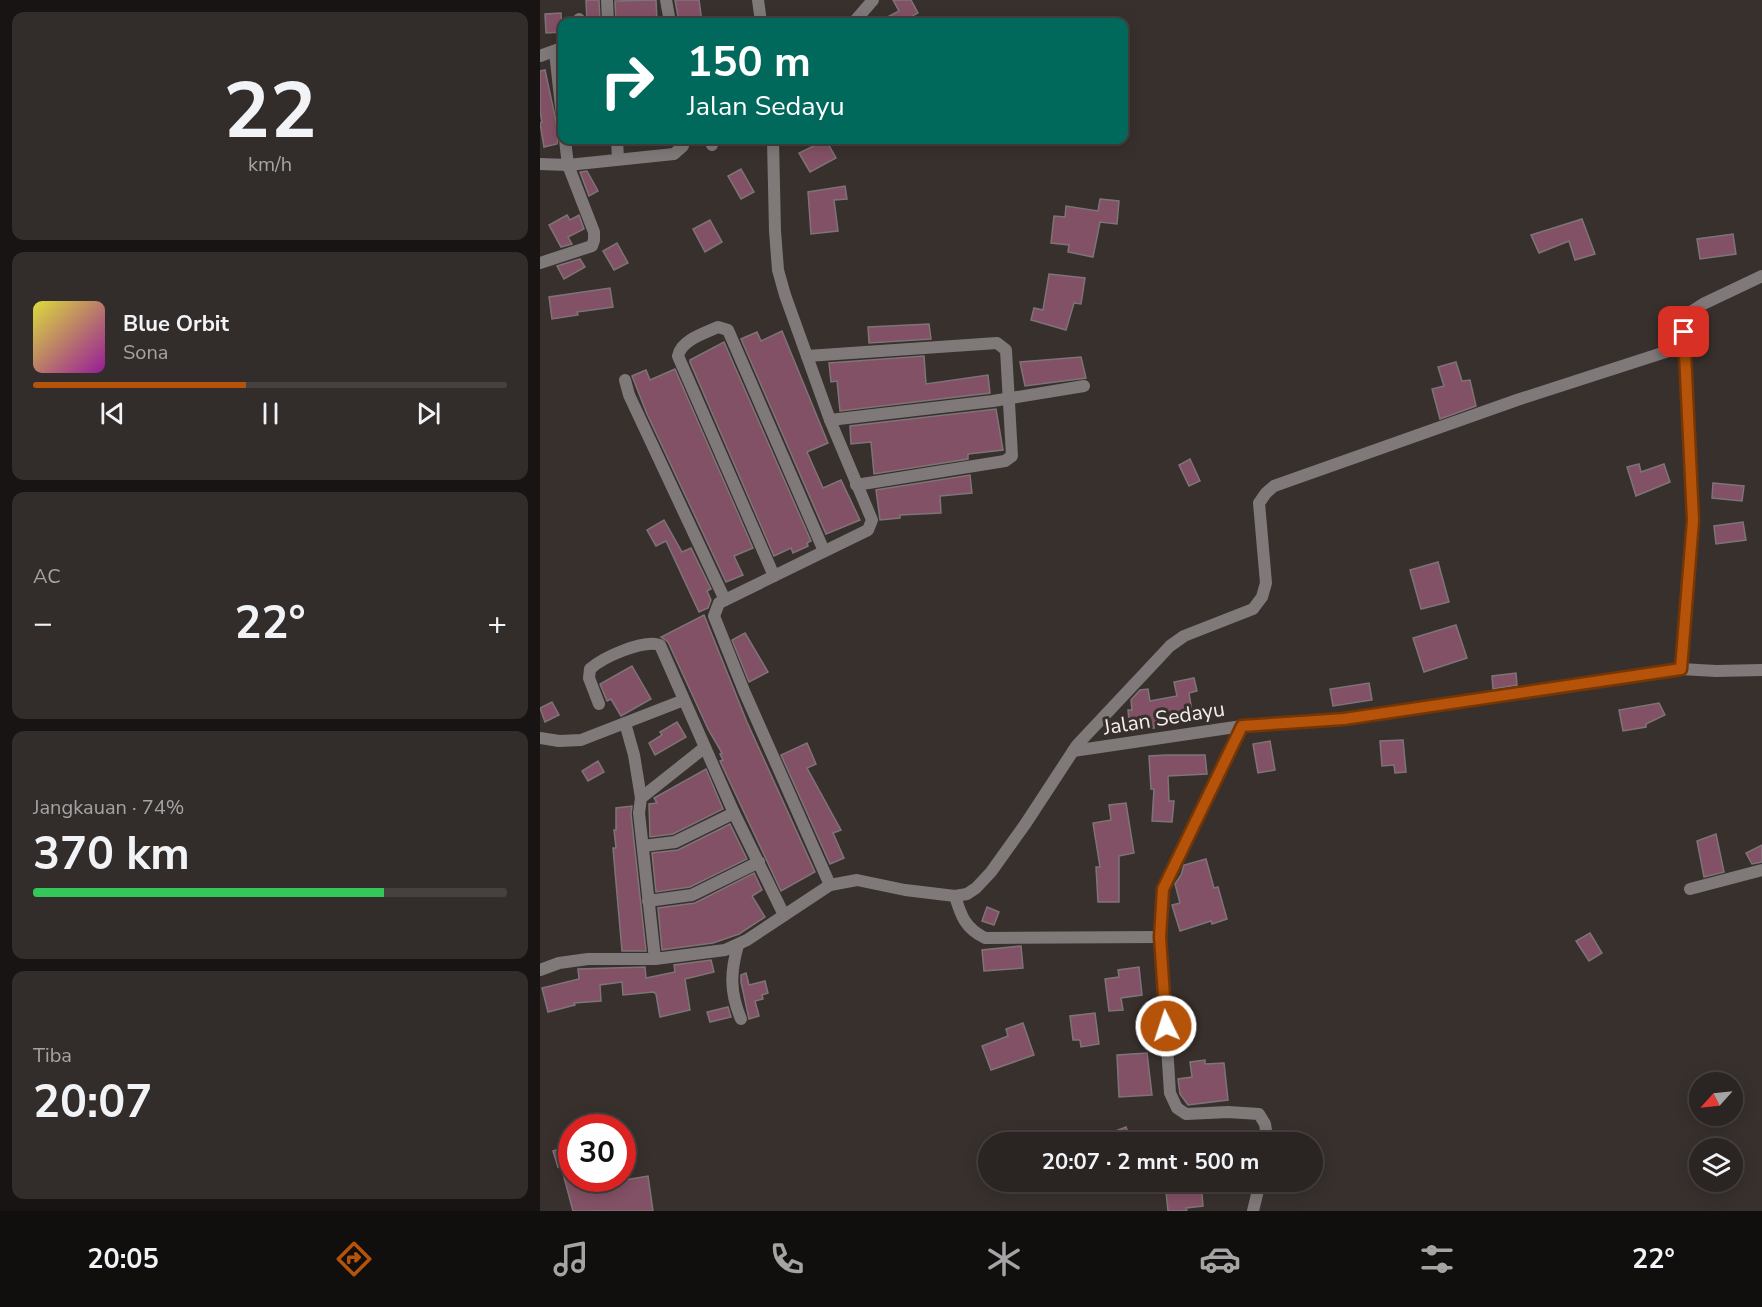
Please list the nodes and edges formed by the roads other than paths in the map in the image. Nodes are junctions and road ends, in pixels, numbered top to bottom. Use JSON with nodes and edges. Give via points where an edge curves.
{"nodes":[{"id":1,"x":607,"y":0,"type":"edge"},
{"id":2,"x":666,"y":0,"type":"edge"},
{"id":3,"x":758,"y":0,"type":"edge"},
{"id":4,"x":869,"y":2,"type":"edge"},
{"id":5,"x":608,"y":18,"type":"edge"},
{"id":6,"x":669,"y":18,"type":"edge"},
{"id":7,"x":760,"y":18,"type":"edge"},
{"id":8,"x":857,"y":18,"type":"edge"},
{"id":9,"x":558,"y":50,"type":"edge"},
{"id":10,"x":540,"y":56,"type":"edge"},
{"id":11,"x":565,"y":144,"type":"edge"},
{"id":12,"x":617,"y":144,"type":"edge"},
{"id":13,"x":683,"y":144,"type":"edge"},
{"id":14,"x":773,"y":144,"type":"edge"},
{"id":15,"x":618,"y":158,"type":"junction"},
{"id":16,"x":540,"y":164,"type":"edge"},
{"id":17,"x":568,"y":165,"type":"junction"},
{"id":18,"x":540,"y":263,"type":"edge"},
{"id":19,"x":1762,"y":276,"type":"edge"},
{"id":20,"x":1684,"y":346,"type":"junction"},
{"id":21,"x":807,"y":356,"type":"junction"},
{"id":22,"x":625,"y":380,"type":"dead end"},
{"id":23,"x":1084,"y":386,"type":"dead end"},
{"id":24,"x":1009,"y":398,"type":"junction"},
{"id":25,"x":830,"y":420,"type":"junction"},
{"id":26,"x":856,"y":485,"type":"junction"},
{"id":27,"x":824,"y":551,"type":"junction"},
{"id":28,"x":774,"y":576,"type":"junction"},
{"id":29,"x":725,"y":600,"type":"junction"},
{"id":30,"x":1681,"y":669,"type":"junction"},
{"id":31,"x":1762,"y":670,"type":"edge"},
{"id":32,"x":684,"y":700,"type":"junction"},
{"id":33,"x":599,"y":704,"type":"dead end"},
{"id":34,"x":626,"y":723,"type":"junction"},
{"id":35,"x":1242,"y":726,"type":"junction"},
{"id":36,"x":540,"y":738,"type":"edge"},
{"id":37,"x":704,"y":747,"type":"junction"},
{"id":38,"x":1073,"y":751,"type":"junction"},
{"id":39,"x":641,"y":798,"type":"junction"},
{"id":40,"x":734,"y":813,"type":"junction"},
{"id":41,"x":643,"y":846,"type":"junction"},
{"id":42,"x":759,"y":862,"type":"junction"},
{"id":43,"x":1762,"y":870,"type":"edge"},
{"id":44,"x":830,"y":885,"type":"junction"},
{"id":45,"x":1690,"y":889,"type":"dead end"},
{"id":46,"x":955,"y":896,"type":"junction"},
{"id":47,"x":648,"y":901,"type":"junction"},
{"id":48,"x":784,"y":915,"type":"junction"},
{"id":49,"x":1160,"y":937,"type":"junction"},
{"id":50,"x":738,"y":945,"type":"junction"},
{"id":51,"x":655,"y":959,"type":"junction"},
{"id":52,"x":540,"y":970,"type":"edge"},
{"id":53,"x":741,"y":1019,"type":"dead end"},
{"id":54,"x":1266,"y":1132,"type":"edge"},
{"id":55,"x":1258,"y":1192,"type":"edge"},
{"id":56,"x":1253,"y":1211,"type":"edge"}],
"edges":[{"from":1,"to":5,"type":"street"},
{"from":2,"to":6,"type":"street"},
{"from":3,"to":7,"type":"street"},
{"from":4,"to":8,"type":"street"},
{"from":9,"to":10,"type":"street"},
{"from":11,"to":17,"type":"street"},
{"from":12,"to":15,"type":"street"},
{"from":13,"to":15,"type":"street","via":[[674,154]]},
{"from":14,"to":21,"type":"street","via":[[778,270]]},
{"from":15,"to":17,"type":"street"},
{"from":16,"to":17,"type":"street"},
{"from":17,"to":18,"type":"street","via":[[594,240],[592,246]]},
{"from":19,"to":20,"type":"street","via":[[1683,317]]},
{"from":20,"to":30,"type":"street","via":[[1693,520]]},
{"from":20,"to":38,"type":"street","via":[[1274,486],[1259,503],[1266,583],[1253,609],[1176,640]]},
{"from":21,"to":24,"type":"street","via":[[997,343],[1006,350]]},
{"from":21,"to":25,"type":"street"},
{"from":22,"to":29,"type":"street"},
{"from":23,"to":24,"type":"street"},
{"from":24,"to":25,"type":"street"},
{"from":24,"to":26,"type":"street","via":[[1013,448],[1012,456],[1005,461]]},
{"from":25,"to":26,"type":"street"},
{"from":26,"to":27,"type":"street","via":[[872,520],[871,526]]},
{"from":27,"to":28,"type":"street"},
{"from":27,"to":28,"type":"street","via":[[728,330],[718,327],[709,331],[682,345],[678,356]]},
{"from":28,"to":29,"type":"street"},
{"from":29,"to":44,"type":"street","via":[[719,603],[714,616]]},
{"from":30,"to":31,"type":"street","name":"Jalan Sedayu"},
{"from":30,"to":35,"type":"street","name":"Jalan Sedayu","via":[[1344,719]]},
{"from":32,"to":33,"type":"street","via":[[662,647],[649,643],[605,659],[588,671]]},
{"from":32,"to":34,"type":"street"},
{"from":32,"to":37,"type":"street"},
{"from":34,"to":36,"type":"street","via":[[581,740]]},
{"from":34,"to":39,"type":"street"},
{"from":35,"to":38,"type":"street","name":"Jalan Sedayu"},
{"from":35,"to":49,"type":"street","via":[[1163,889]]},
{"from":37,"to":39,"type":"street"},
{"from":37,"to":40,"type":"street"},
{"from":38,"to":46,"type":"street","via":[[991,872],[976,888]]},
{"from":39,"to":41,"type":"street"},
{"from":40,"to":41,"type":"street","via":[[675,842]]},
{"from":40,"to":42,"type":"street"},
{"from":41,"to":47,"type":"street"},
{"from":42,"to":47,"type":"street","via":[[692,895]]},
{"from":42,"to":48,"type":"street"},
{"from":43,"to":45,"type":"street"},
{"from":44,"to":46,"type":"street","via":[[857,879]]},
{"from":44,"to":48,"type":"street"},
{"from":46,"to":49,"type":"street","via":[[963,921],[984,938]]},
{"from":47,"to":51,"type":"street"},
{"from":48,"to":50,"type":"street"},
{"from":49,"to":54,"type":"street","via":[[1170,1093],[1174,1102],[1185,1114],[1259,1114]]},
{"from":50,"to":51,"type":"street"},
{"from":50,"to":53,"type":"street","via":[[731,981]]},
{"from":51,"to":52,"type":"street","via":[[588,959]]},
{"from":55,"to":56,"type":"street"}]}
